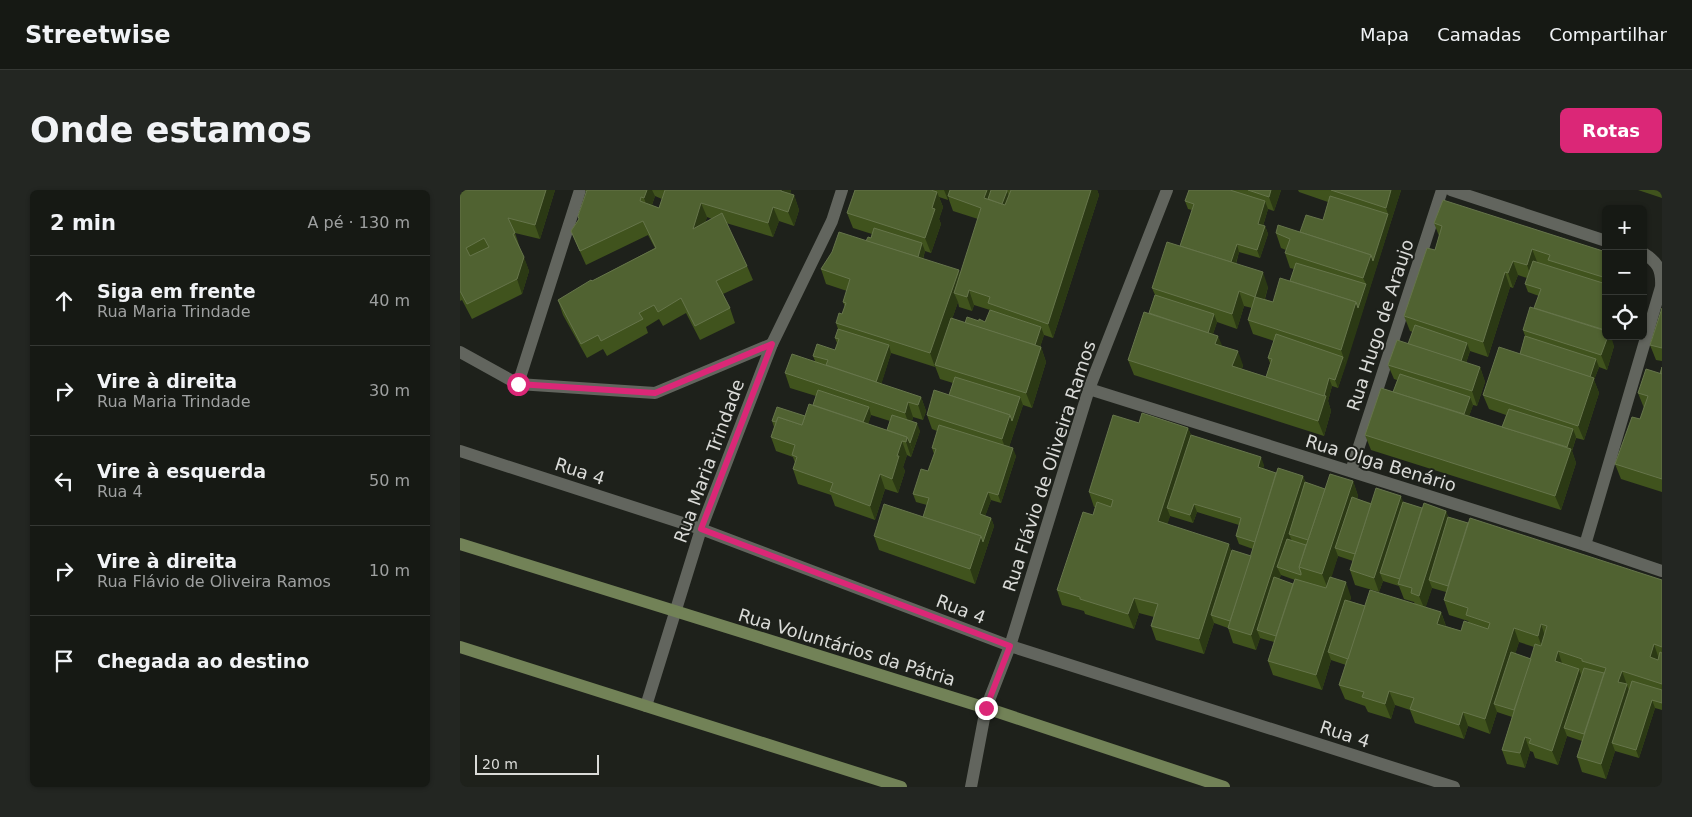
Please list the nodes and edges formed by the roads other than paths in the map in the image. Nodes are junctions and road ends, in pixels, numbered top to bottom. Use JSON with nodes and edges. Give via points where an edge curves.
{"nodes":[{"id":1,"x":580,"y":190,"type":"edge"},
{"id":2,"x":842,"y":190,"type":"edge"},
{"id":3,"x":1167,"y":190,"type":"edge"},
{"id":4,"x":1442,"y":190,"type":"edge"},
{"id":5,"x":1451,"y":190,"type":"edge"},
{"id":6,"x":1602,"y":240,"type":"edge"},
{"id":7,"x":1647,"y":256,"type":"edge"},
{"id":8,"x":772,"y":344,"type":"junction"},
{"id":9,"x":460,"y":352,"type":"edge"},
{"id":10,"x":518,"y":384,"type":"junction"},
{"id":11,"x":1088,"y":389,"type":"junction"},
{"id":12,"x":460,"y":451,"type":"edge"},
{"id":13,"x":1351,"y":471,"type":"junction"},
{"id":14,"x":701,"y":529,"type":"junction"},
{"id":15,"x":460,"y":544,"type":"edge"},
{"id":16,"x":1585,"y":545,"type":"junction"},
{"id":17,"x":1662,"y":571,"type":"edge"},
{"id":18,"x":674,"y":612,"type":"junction"},
{"id":19,"x":1010,"y":646,"type":"junction"},
{"id":20,"x":460,"y":647,"type":"edge"},
{"id":21,"x":646,"y":706,"type":"junction"},
{"id":22,"x":986,"y":708,"type":"junction"},
{"id":23,"x":901,"y":787,"type":"edge"},
{"id":24,"x":972,"y":787,"type":"edge"},
{"id":25,"x":1224,"y":787,"type":"edge"},
{"id":26,"x":1454,"y":787,"type":"edge"}],
"edges":[{"from":1,"to":10,"type":"street"},
{"from":2,"to":8,"type":"street","name":"Rua Maria Trindade","via":[[832,221]]},
{"from":3,"to":11,"type":"street","name":"Rua Flávio de Oliveira Ramos"},
{"from":4,"to":13,"type":"street","name":"Rua Hugo de Araujo"},
{"from":5,"to":6,"type":"street"},
{"from":7,"to":16,"type":"street","via":[[1658,265],[1661,287]]},
{"from":8,"to":10,"type":"street","name":"Rua Maria Trindade","via":[[655,393]]},
{"from":8,"to":14,"type":"street","name":"Rua Maria Trindade"},
{"from":9,"to":10,"type":"street","name":"Rua Maria Trindade"},
{"from":11,"to":13,"type":"street","name":"Rua Olga Benário"},
{"from":11,"to":19,"type":"street","name":"Rua Flávio de Oliveira Ramos"},
{"from":12,"to":14,"type":"street","name":"Rua 4"},
{"from":13,"to":16,"type":"street","name":"Rua Olga Benário"},
{"from":14,"to":18,"type":"street","name":"Rua Maria Trindade"},
{"from":14,"to":19,"type":"street","name":"Rua 4"},
{"from":15,"to":18,"type":"main road","name":"Rua Voluntários da Pátria"},
{"from":16,"to":17,"type":"street","name":"Rua Olga Benário"},
{"from":18,"to":21,"type":"street","name":"Rua Maria Trindade"},
{"from":18,"to":22,"type":"main road","name":"Rua Voluntários da Pátria"},
{"from":19,"to":22,"type":"street","name":"Rua Flávio de Oliveira Ramos"},
{"from":19,"to":26,"type":"street","name":"Rua 4"},
{"from":20,"to":21,"type":"main road"},
{"from":21,"to":23,"type":"main road"},
{"from":22,"to":24,"type":"street","name":"Rua Flávio de Oliveira Ramos"},
{"from":22,"to":25,"type":"main road","name":"Rua Voluntários da Pátria"}]}
